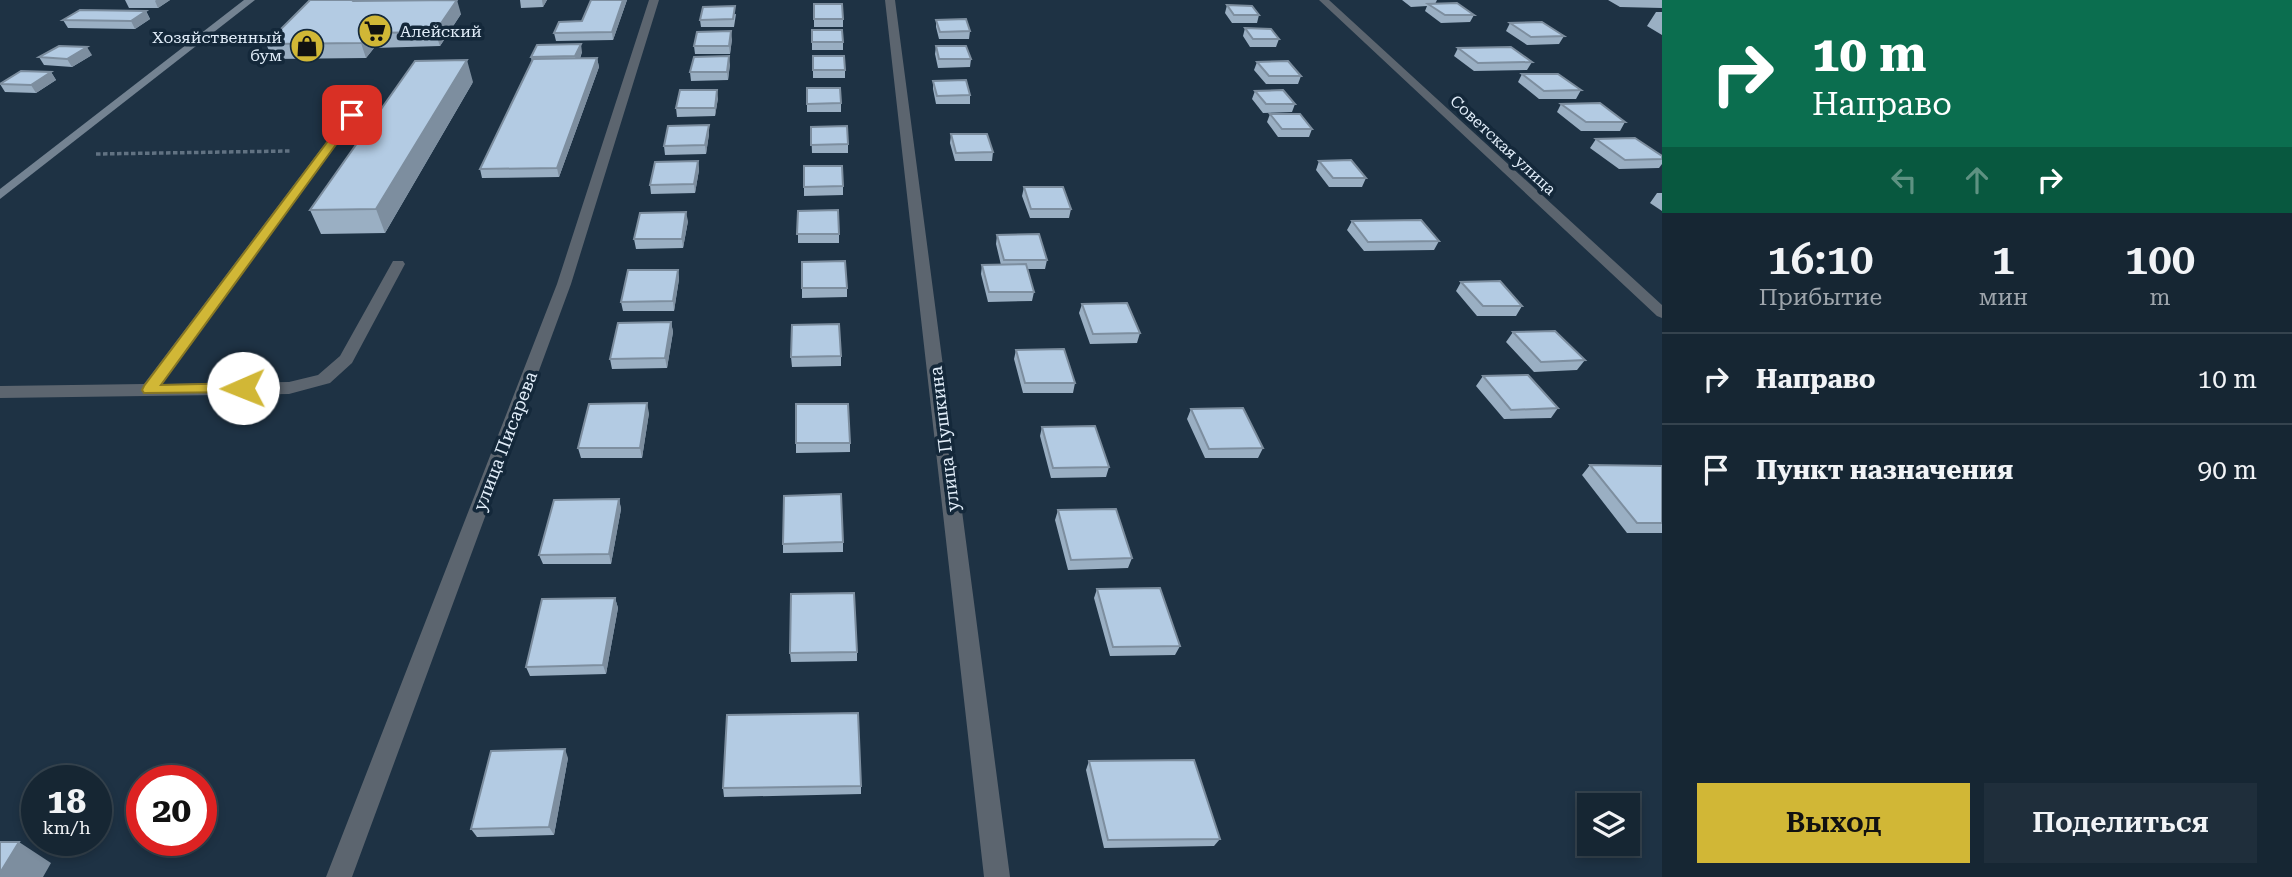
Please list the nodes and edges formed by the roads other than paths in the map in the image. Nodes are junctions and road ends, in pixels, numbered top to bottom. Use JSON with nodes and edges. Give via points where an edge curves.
{"nodes":[{"id":1,"x":250,"y":0,"type":"edge"},
{"id":2,"x":654,"y":0,"type":"edge"},
{"id":3,"x":890,"y":0,"type":"edge"},
{"id":4,"x":1324,"y":0,"type":"edge"},
{"id":5,"x":352,"y":115,"type":"dead end"},
{"id":6,"x":0,"y":195,"type":"edge"},
{"id":7,"x":398,"y":264,"type":"dead end"},
{"id":8,"x":1662,"y":313,"type":"edge"},
{"id":9,"x":149,"y":390,"type":"junction"},
{"id":10,"x":0,"y":392,"type":"edge"},
{"id":11,"x":339,"y":877,"type":"edge"},
{"id":12,"x":997,"y":877,"type":"edge"}],
"edges":[{"from":1,"to":6,"type":"main road"},
{"from":2,"to":11,"type":"street","name":"улица Писарева","via":[[564,284]]},
{"from":3,"to":12,"type":"street","name":"улица Пушкина"},
{"from":4,"to":8,"type":"street","name":"Советская улица"},
{"from":5,"to":9,"type":"street"},
{"from":7,"to":9,"type":"street","via":[[346,359],[324,379],[289,388]]},
{"from":9,"to":10,"type":"street"}]}
